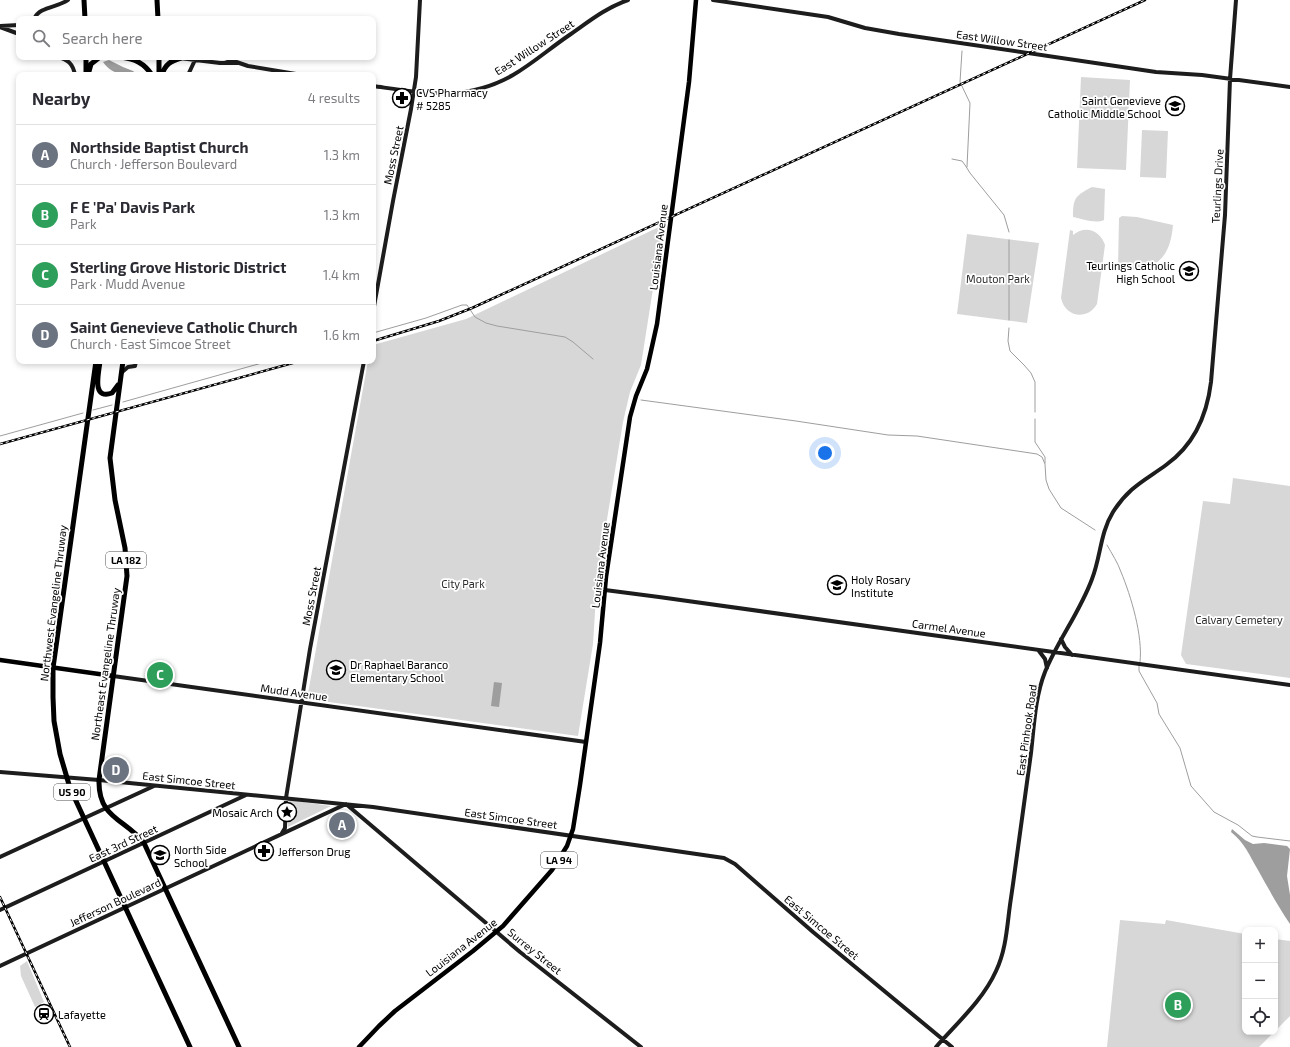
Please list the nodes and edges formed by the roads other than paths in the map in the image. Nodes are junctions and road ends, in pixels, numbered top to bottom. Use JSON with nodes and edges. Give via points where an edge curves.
{"nodes":[{"id":1,"x":68,"y":0,"type":"edge"},
{"id":2,"x":84,"y":0,"type":"edge"},
{"id":3,"x":156,"y":0,"type":"edge"},
{"id":4,"x":420,"y":0,"type":"edge"},
{"id":5,"x":628,"y":0,"type":"edge"},
{"id":6,"x":696,"y":0,"type":"edge"},
{"id":7,"x":713,"y":0,"type":"edge"},
{"id":8,"x":1236,"y":0,"type":"edge"},
{"id":9,"x":85,"y":8,"type":"junction"},
{"id":10,"x":36,"y":16,"type":"edge"},
{"id":11,"x":82,"y":16,"type":"edge"},
{"id":12,"x":85,"y":16,"type":"edge"},
{"id":13,"x":158,"y":16,"type":"edge"},
{"id":14,"x":16,"y":25,"type":"edge"},
{"id":15,"x":0,"y":27,"type":"edge"},
{"id":16,"x":16,"y":33,"type":"edge"},
{"id":17,"x":66,"y":60,"type":"edge"},
{"id":18,"x":82,"y":60,"type":"edge"},
{"id":19,"x":86,"y":60,"type":"edge"},
{"id":20,"x":96,"y":60,"type":"edge"},
{"id":21,"x":135,"y":60,"type":"edge"},
{"id":22,"x":159,"y":60,"type":"edge"},
{"id":23,"x":176,"y":60,"type":"edge"},
{"id":24,"x":196,"y":60,"type":"edge"},
{"id":25,"x":202,"y":60,"type":"edge"},
{"id":26,"x":230,"y":60,"type":"edge"},
{"id":27,"x":237,"y":63,"type":"junction"},
{"id":28,"x":74,"y":72,"type":"edge"},
{"id":29,"x":86,"y":72,"type":"edge"},
{"id":30,"x":87,"y":72,"type":"edge"},
{"id":31,"x":88,"y":72,"type":"edge"},
{"id":32,"x":150,"y":72,"type":"edge"},
{"id":33,"x":161,"y":72,"type":"edge"},
{"id":34,"x":162,"y":72,"type":"edge"},
{"id":35,"x":190,"y":72,"type":"edge"},
{"id":36,"x":284,"y":72,"type":"edge"},
{"id":37,"x":1230,"y":79,"type":"junction"},
{"id":38,"x":376,"y":86,"type":"edge"},
{"id":39,"x":1290,"y":87,"type":"edge"},
{"id":40,"x":414,"y":92,"type":"junction"},
{"id":41,"x":376,"y":296,"type":"edge"},
{"id":42,"x":96,"y":364,"type":"edge"},
{"id":43,"x":100,"y":364,"type":"edge"},
{"id":44,"x":122,"y":364,"type":"edge"},
{"id":45,"x":135,"y":364,"type":"edge"},
{"id":46,"x":363,"y":364,"type":"edge"},
{"id":47,"x":121,"y":373,"type":"junction"},
{"id":48,"x":1212,"y":373,"type":"joint"},
{"id":49,"x":605,"y":590,"type":"junction"},
{"id":50,"x":1061,"y":639,"type":"junction"},
{"id":51,"x":1039,"y":651,"type":"junction"},
{"id":52,"x":1054,"y":653,"type":"junction"},
{"id":53,"x":1072,"y":655,"type":"junction"},
{"id":54,"x":0,"y":660,"type":"edge"},
{"id":55,"x":53,"y":668,"type":"junction"},
{"id":56,"x":1047,"y":668,"type":"junction"},
{"id":57,"x":113,"y":676,"type":"junction"},
{"id":58,"x":1290,"y":685,"type":"edge"},
{"id":59,"x":302,"y":702,"type":"junction"},
{"id":60,"x":586,"y":742,"type":"junction"},
{"id":61,"x":0,"y":772,"type":"edge"},
{"id":62,"x":67,"y":778,"type":"junction"},
{"id":63,"x":99,"y":780,"type":"junction"},
{"id":64,"x":154,"y":786,"type":"junction"},
{"id":65,"x":248,"y":795,"type":"junction"},
{"id":66,"x":286,"y":798,"type":"junction"},
{"id":67,"x":346,"y":804,"type":"junction"},
{"id":68,"x":106,"y":808,"type":"junction"},
{"id":69,"x":83,"y":818,"type":"junction"},
{"id":70,"x":281,"y":835,"type":"junction"},
{"id":71,"x":571,"y":836,"type":"junction"},
{"id":72,"x":144,"y":843,"type":"junction"},
{"id":73,"x":0,"y":857,"type":"edge"},
{"id":74,"x":104,"y":862,"type":"junction"},
{"id":75,"x":165,"y":889,"type":"junction"},
{"id":76,"x":125,"y":908,"type":"junction"},
{"id":77,"x":0,"y":910,"type":"edge"},
{"id":78,"x":497,"y":932,"type":"junction"},
{"id":79,"x":0,"y":966,"type":"edge"},
{"id":80,"x":943,"y":1039,"type":"junction"},
{"id":81,"x":190,"y":1047,"type":"edge"},
{"id":82,"x":238,"y":1047,"type":"edge"},
{"id":83,"x":360,"y":1047,"type":"edge"},
{"id":84,"x":641,"y":1047,"type":"edge"},
{"id":85,"x":936,"y":1047,"type":"edge"},
{"id":86,"x":952,"y":1047,"type":"edge"}],
"edges":[{"from":1,"to":10,"type":"street"},
{"from":2,"to":9,"type":"highway"},
{"from":3,"to":13,"type":"highway"},
{"from":4,"to":40,"type":"street","name":"Moss Street"},
{"from":5,"to":40,"type":"street","name":"East Willow Street","via":[[607,9],[522,69],[498,82],[476,90],[456,93]]},
{"from":6,"to":49,"type":"main road","name":"Louisiana Avenue","via":[[689,82],[657,324],[647,369],[630,417]]},
{"from":7,"to":37,"type":"street","name":"East Willow Street","via":[[828,17],[879,31],[1156,72]]},
{"from":8,"to":37,"type":"street","name":"Teurlings Drive"},
{"from":9,"to":11,"type":"highway"},
{"from":9,"to":12,"type":"highway"},
{"from":14,"to":15,"type":"street"},
{"from":15,"to":16,"type":"street"},
{"from":17,"to":28,"type":"street","via":[[73,67]]},
{"from":18,"to":29,"type":"highway"},
{"from":19,"to":30,"type":"highway"},
{"from":20,"to":31,"type":"highway"},
{"from":21,"to":32,"type":"highway"},
{"from":22,"to":33,"type":"highway"},
{"from":23,"to":34,"type":"highway","via":[[167,64]]},
{"from":24,"to":35,"type":"street"},
{"from":25,"to":27,"type":"street"},
{"from":26,"to":27,"type":"street"},
{"from":27,"to":36,"type":"street"},
{"from":37,"to":39,"type":"street","name":"East Willow Street"},
{"from":37,"to":48,"type":"street","name":"Teurlings Drive","via":[[1225,215]]},
{"from":38,"to":40,"type":"street","name":"East Willow Street"},
{"from":40,"to":41,"type":"street","name":"Moss Street"},
{"from":42,"to":55,"type":"highway","name":"Northwest Evangeline Thruway"},
{"from":43,"to":47,"type":"highway","via":[[97,385],[102,394],[115,391]]},
{"from":44,"to":47,"type":"highway","name":"Northeast Evangeline Thruway","number":"LA 182"},
{"from":45,"to":47,"type":"street"},
{"from":46,"to":59,"type":"street","name":"Moss Street"},
{"from":47,"to":57,"type":"highway","name":"Northeast Evangeline Thruway","number":"LA 182","via":[[110,458],[115,500],[126,553],[127,576]]},
{"from":48,"to":50,"type":"street","name":"East Pinhook Road","via":[[1206,408],[1191,439],[1174,459],[1131,489],[1110,516],[1101,540],[1093,578]]},
{"from":49,"to":51,"type":"street","name":"Carmel Avenue"},
{"from":49,"to":60,"type":"main road","name":"Louisiana Avenue","number":"LA 94"},
{"from":50,"to":52,"type":"street","name":"East Pinhook Road"},
{"from":50,"to":53,"type":"street"},
{"from":51,"to":52,"type":"street","name":"Carmel Avenue"},
{"from":51,"to":56,"type":"street","via":[[1045,659]]},
{"from":52,"to":53,"type":"street","name":"Carmel Avenue"},
{"from":52,"to":56,"type":"street","name":"East Pinhook Road"},
{"from":53,"to":58,"type":"street","name":"Carmel Avenue"},
{"from":54,"to":55,"type":"main road","name":"Mudd Avenue"},
{"from":55,"to":57,"type":"main road","name":"Mudd Avenue"},
{"from":55,"to":62,"type":"highway","name":"Northwest Evangeline Thruway","number":"US 90","via":[[54,721]]},
{"from":56,"to":80,"type":"street","name":"East Pinhook Road","via":[[1038,698],[1022,829],[1002,958],[987,989]]},
{"from":57,"to":59,"type":"street","name":"Mudd Avenue"},
{"from":57,"to":63,"type":"highway","name":"Northeast Evangeline Thruway","number":"US 90"},
{"from":59,"to":60,"type":"street","name":"Mudd Avenue"},
{"from":59,"to":66,"type":"street","name":"Moss Street"},
{"from":60,"to":71,"type":"main road","name":"Louisiana Avenue","number":"LA 94"},
{"from":61,"to":62,"type":"street","name":"East Simcoe Street"},
{"from":62,"to":63,"type":"street","name":"East Simcoe Street"},
{"from":62,"to":69,"type":"highway","name":"Northwest Evangeline Thruway","number":"US 90"},
{"from":63,"to":64,"type":"street","name":"East Simcoe Street"},
{"from":63,"to":68,"type":"highway","name":"Northeast Evangeline Thruway","number":"US 90","via":[[100,797]]},
{"from":64,"to":65,"type":"street","name":"East Simcoe Street"},
{"from":64,"to":68,"type":"street"},
{"from":65,"to":66,"type":"street","name":"East Simcoe Street"},
{"from":65,"to":72,"type":"street","name":"East 3rd Street"},
{"from":66,"to":67,"type":"street","name":"East Simcoe Street"},
{"from":66,"to":70,"type":"street","name":"Moss Street","via":[[285,828]]},
{"from":67,"to":70,"type":"street","name":"Jefferson Boulevard"},
{"from":67,"to":71,"type":"street","name":"East Simcoe Street"},
{"from":67,"to":78,"type":"street","name":"Surrey Street"},
{"from":68,"to":69,"type":"street"},
{"from":68,"to":72,"type":"highway","name":"Northeast Evangeline Thruway","number":"US 90"},
{"from":69,"to":73,"type":"street"},
{"from":69,"to":74,"type":"highway","name":"Northwest Evangeline Thruway","number":"US 90"},
{"from":70,"to":75,"type":"street","name":"Jefferson Boulevard"},
{"from":71,"to":78,"type":"main road","name":"Louisiana Avenue","number":"LA 94","via":[[552,870]]},
{"from":71,"to":80,"type":"street","name":"East Simcoe Street","via":[[728,860]]},
{"from":72,"to":74,"type":"street","name":"East 3rd Street"},
{"from":72,"to":75,"type":"highway","name":"Northeast Evangeline Thruway","number":"US 90"},
{"from":74,"to":76,"type":"highway","name":"Northwest Evangeline Thruway","number":"US 90"},
{"from":74,"to":77,"type":"street","name":"East 3rd Street"},
{"from":75,"to":76,"type":"street","name":"Jefferson Boulevard"},
{"from":75,"to":82,"type":"highway","number":"US 90"},
{"from":76,"to":79,"type":"street","name":"Jefferson Boulevard"},
{"from":76,"to":81,"type":"highway","number":"US 90"},
{"from":78,"to":83,"type":"main road","name":"Louisiana Avenue","number":"LA 94","via":[[395,1010]]},
{"from":78,"to":84,"type":"street","name":"Surrey Street"},
{"from":80,"to":85,"type":"street","name":"East Pinhook Road"},
{"from":80,"to":86,"type":"street","name":"East Simcoe Street"}]}
